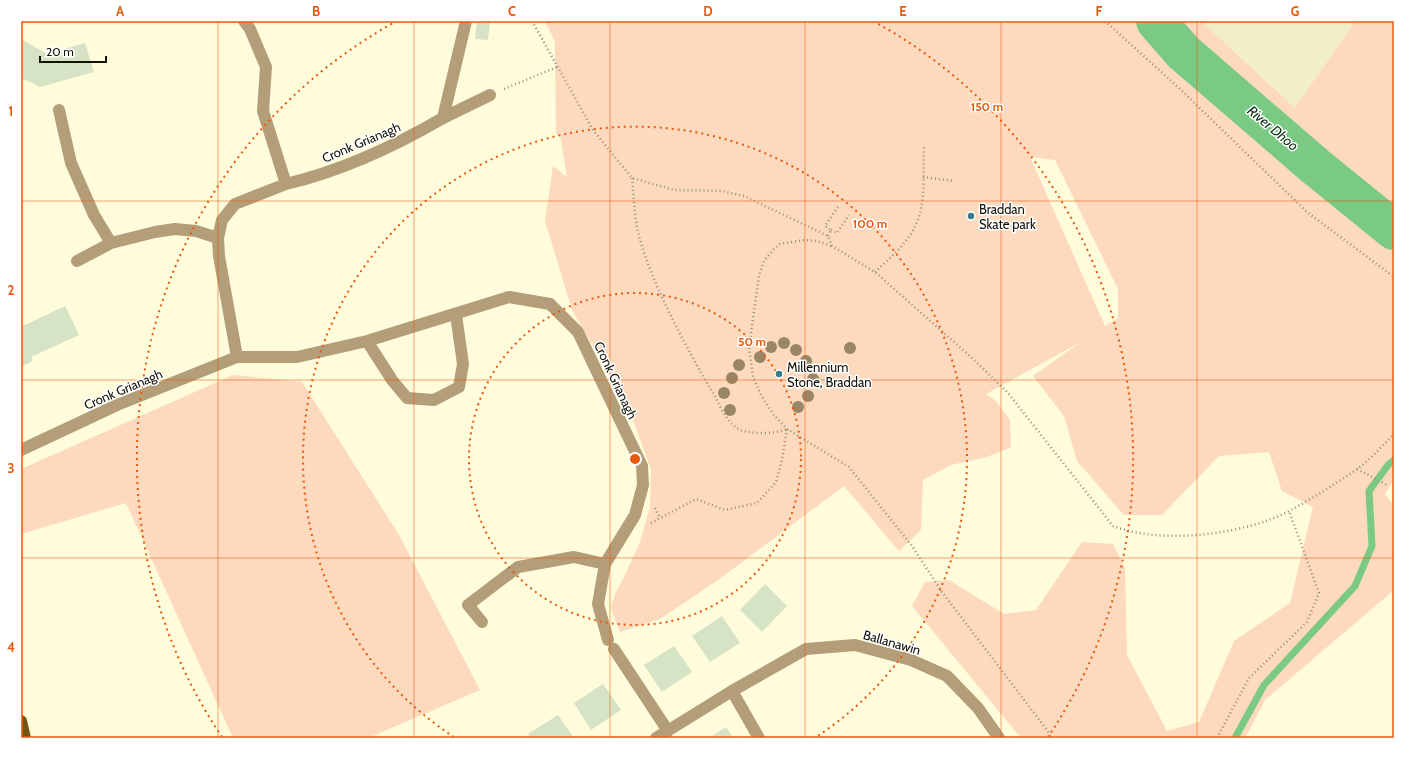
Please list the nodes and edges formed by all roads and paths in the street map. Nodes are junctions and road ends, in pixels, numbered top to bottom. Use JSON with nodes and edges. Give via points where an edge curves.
{"nodes":[{"id":1,"x":244,"y":21,"type":"edge"},
{"id":2,"x":466,"y":21,"type":"edge"},
{"id":3,"x":532,"y":21,"type":"edge"},
{"id":4,"x":1105,"y":21,"type":"edge"},
{"id":5,"x":558,"y":67,"type":"junction"},
{"id":6,"x":490,"y":95,"type":"joint"},
{"id":7,"x":59,"y":110,"type":"dead end"},
{"id":8,"x":443,"y":118,"type":"junction"},
{"id":9,"x":924,"y":145,"type":"dead end"},
{"id":10,"x":923,"y":177,"type":"junction"},
{"id":11,"x":632,"y":178,"type":"junction"},
{"id":12,"x":954,"y":181,"type":"dead end"},
{"id":13,"x":286,"y":184,"type":"junction"},
{"id":14,"x":838,"y":207,"type":"dead end"},
{"id":15,"x":849,"y":215,"type":"dead end"},
{"id":16,"x":831,"y":230,"type":"junction"},
{"id":17,"x":828,"y":236,"type":"junction"},
{"id":18,"x":218,"y":238,"type":"junction"},
{"id":19,"x":111,"y":243,"type":"junction"},
{"id":20,"x":832,"y":246,"type":"junction"},
{"id":21,"x":77,"y":261,"type":"dead end"},
{"id":22,"x":875,"y":272,"type":"junction"},
{"id":23,"x":1394,"y":276,"type":"edge"},
{"id":24,"x":456,"y":315,"type":"junction"},
{"id":25,"x":367,"y":341,"type":"junction"},
{"id":26,"x":237,"y":357,"type":"junction"},
{"id":27,"x":787,"y":429,"type":"junction"},
{"id":28,"x":1394,"y":434,"type":"edge"},
{"id":29,"x":21,"y":450,"type":"edge"},
{"id":30,"x":1357,"y":469,"type":"junction"},
{"id":31,"x":1387,"y":485,"type":"dead end"},
{"id":32,"x":1289,"y":511,"type":"junction"},
{"id":33,"x":666,"y":514,"type":"dead end"},
{"id":34,"x":605,"y":564,"type":"junction"},
{"id":35,"x":482,"y":622,"type":"dead end"},
{"id":36,"x":732,"y":691,"type":"junction"},
{"id":37,"x":21,"y":721,"type":"edge"},
{"id":38,"x":668,"y":731,"type":"junction"},
{"id":39,"x":25,"y":738,"type":"edge"},
{"id":40,"x":656,"y":738,"type":"edge"},
{"id":41,"x":759,"y":738,"type":"edge"},
{"id":42,"x":999,"y":738,"type":"edge"},
{"id":43,"x":1051,"y":738,"type":"edge"},
{"id":44,"x":1217,"y":738,"type":"edge"}],
"edges":[{"from":1,"to":13,"type":"street","via":[[266,67],[263,111]]},
{"from":2,"to":8,"type":"street"},
{"from":3,"to":5,"type":"path"},
{"from":4,"to":23,"type":"path","via":[[1180,89],[1307,212]]},
{"from":5,"to":6,"type":"path"},
{"from":5,"to":11,"type":"path","via":[[593,130]]},
{"from":6,"to":8,"type":"street","name":"Cronk Grianagh"},
{"from":7,"to":19,"type":"street","via":[[71,163],[94,215]]},
{"from":8,"to":13,"type":"street","name":"Cronk Grianagh","via":[[416,133],[315,177]]},
{"from":9,"to":10,"type":"path"},
{"from":10,"to":12,"type":"path"},
{"from":10,"to":22,"type":"path","via":[[918,222],[908,238]]},
{"from":11,"to":17,"type":"path","via":[[674,190],[722,192],[744,196]]},
{"from":11,"to":27,"type":"path","via":[[640,237],[654,276],[703,377],[729,422],[738,430],[759,433]]},
{"from":13,"to":18,"type":"street","name":"Cronk Grianagh","via":[[235,204],[222,220]]},
{"from":14,"to":16,"type":"path","via":[[825,226]]},
{"from":15,"to":16,"type":"path","via":[[837,233]]},
{"from":16,"to":17,"type":"path"},
{"from":17,"to":20,"type":"path"},
{"from":18,"to":19,"type":"street","via":[[196,231],[175,229]]},
{"from":18,"to":26,"type":"street","name":"Cronk Grianagh"},
{"from":19,"to":21,"type":"street"},
{"from":20,"to":22,"type":"path"},
{"from":20,"to":27,"type":"path","via":[[804,240],[780,244],[764,261],[759,276],[749,358],[753,377],[761,395],[773,414]]},
{"from":22,"to":32,"type":"path","via":[[971,357],[1008,394],[1113,526],[1130,532],[1162,535],[1214,533],[1269,520]]},
{"from":24,"to":25,"type":"street","name":"Cronk Grianagh"},
{"from":24,"to":25,"type":"street","via":[[463,364],[459,387],[434,400],[407,398]]},
{"from":24,"to":34,"type":"street","name":"Cronk Grianagh","via":[[509,298],[550,304],[578,332],[642,466],[643,485],[635,515]]},
{"from":25,"to":26,"type":"street","name":"Cronk Grianagh","via":[[297,357]]},
{"from":26,"to":29,"type":"street","name":"Cronk Grianagh","via":[[118,405]]},
{"from":27,"to":33,"type":"path","via":[[776,482],[757,503],[725,510],[696,499]]},
{"from":27,"to":43,"type":"path","via":[[850,467],[912,546],[942,592]]},
{"from":28,"to":30,"type":"path"},
{"from":30,"to":31,"type":"path"},
{"from":30,"to":32,"type":"path"},
{"from":32,"to":44,"type":"path","via":[[1319,593],[1307,622],[1249,678]]},
{"from":34,"to":35,"type":"street","via":[[574,557],[518,567],[468,605]]},
{"from":34,"to":38,"type":"street","name":"Cronk Grianagh","via":[[598,604],[611,645]]},
{"from":36,"to":38,"type":"street","name":"Ballanawin"},
{"from":36,"to":41,"type":"street"},
{"from":36,"to":42,"type":"street","name":"Ballanawin","via":[[806,649],[855,645],[910,660],[947,676],[978,708]]},
{"from":37,"to":39,"type":"main road"},
{"from":38,"to":40,"type":"street","name":"Ballanawin"}]}
